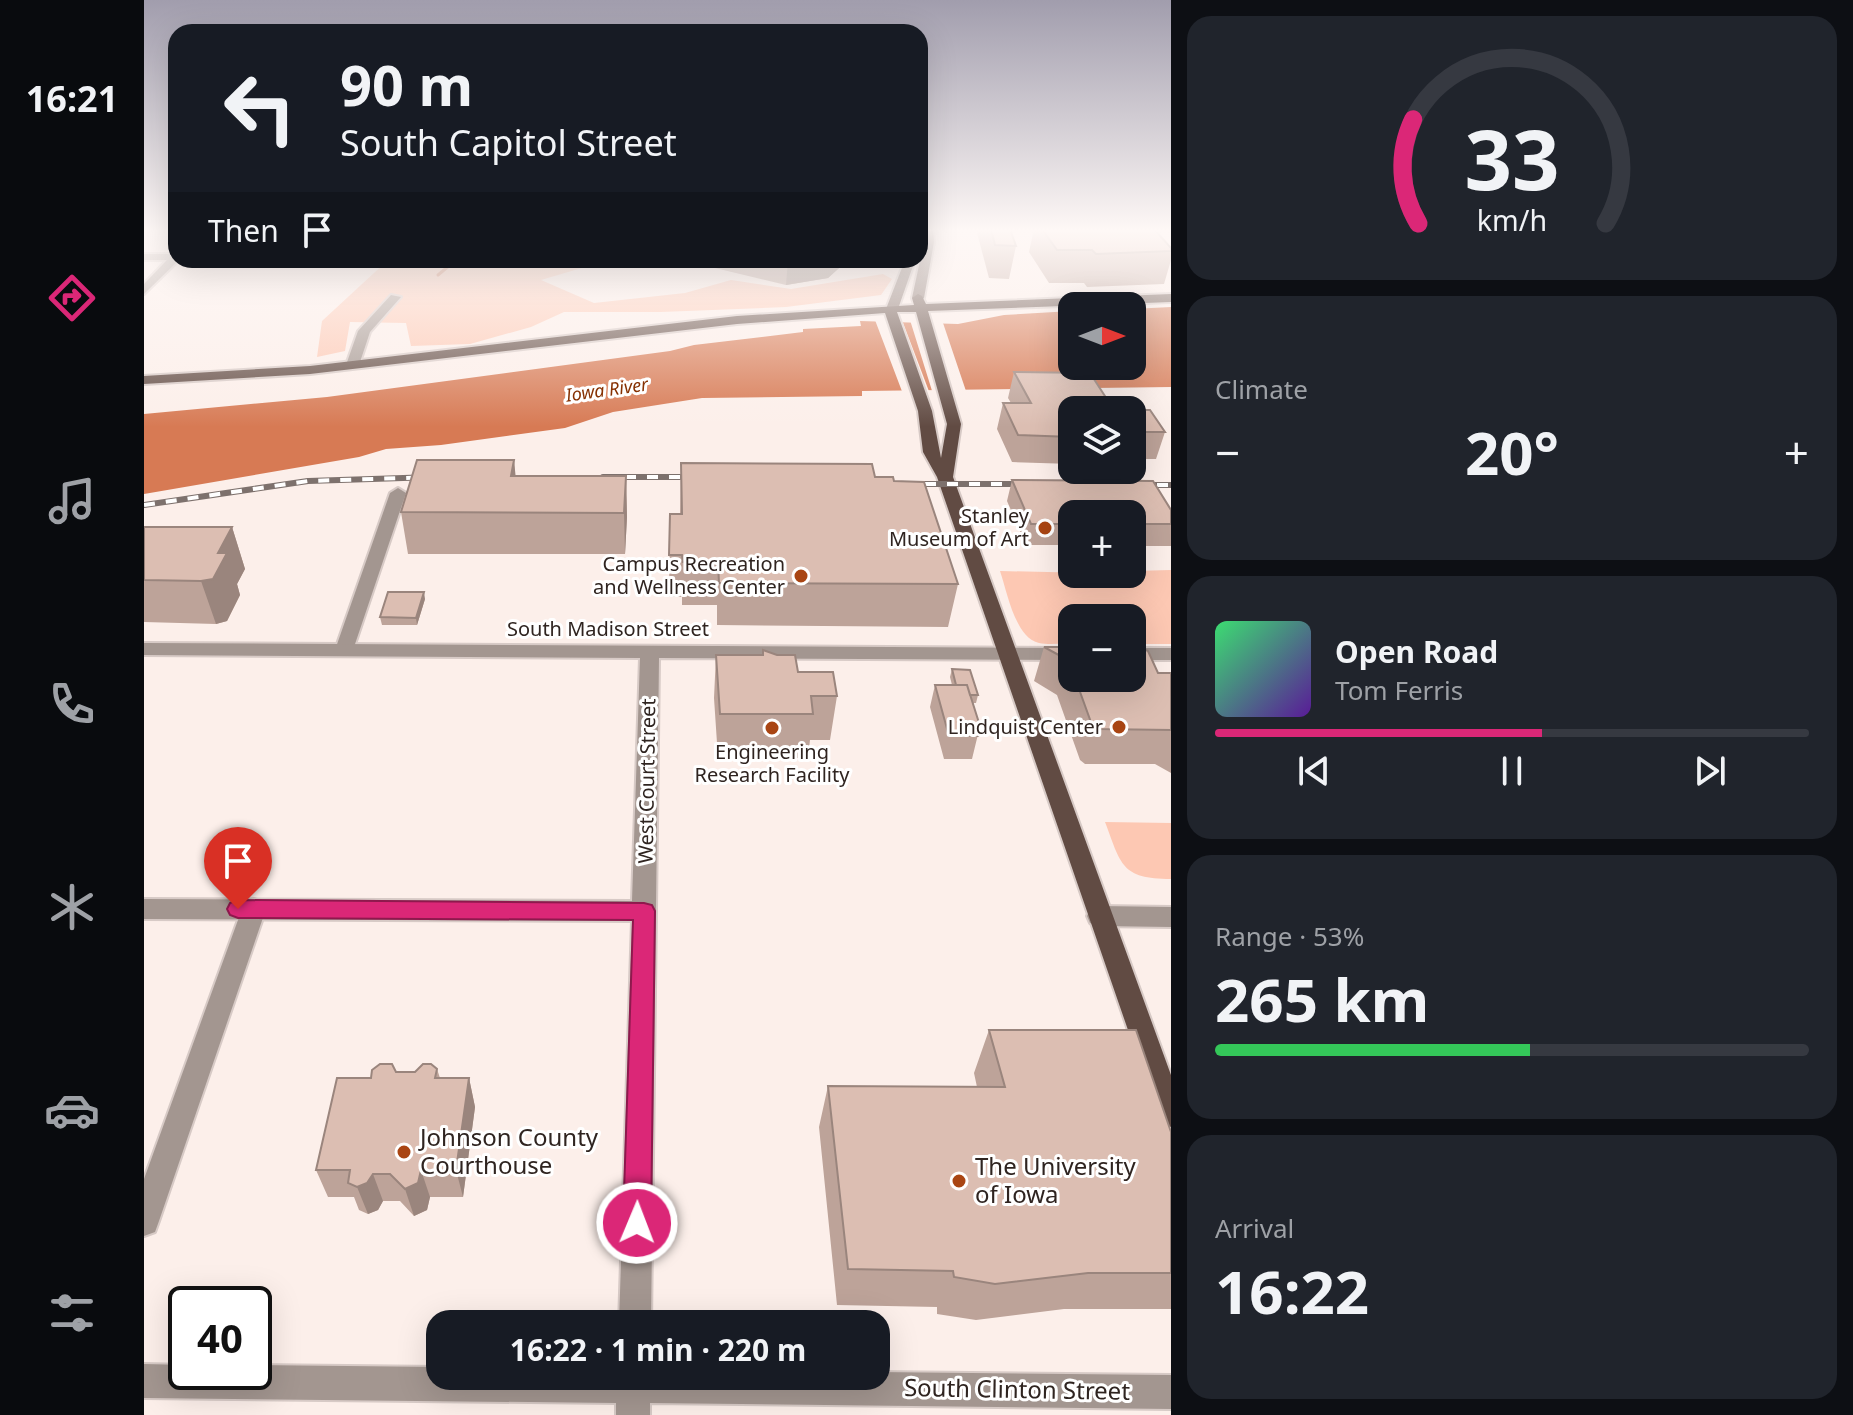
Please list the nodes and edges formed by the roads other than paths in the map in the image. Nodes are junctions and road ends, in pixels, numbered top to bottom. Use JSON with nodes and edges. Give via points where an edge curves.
{"nodes":[{"id":1,"x":898,"y":295,"type":"edge"},
{"id":2,"x":922,"y":295,"type":"edge"},
{"id":3,"x":1171,"y":295,"type":"edge"},
{"id":4,"x":395,"y":297,"type":"dead end"},
{"id":5,"x":920,"y":308,"type":"junction"},
{"id":6,"x":893,"y":309,"type":"junction"},
{"id":7,"x":353,"y":365,"type":"junction"},
{"id":8,"x":239,"y":377,"type":"junction"},
{"id":9,"x":144,"y":380,"type":"edge"},
{"id":10,"x":144,"y":387,"type":"edge"},
{"id":11,"x":945,"y":477,"type":"junction"},
{"id":12,"x":398,"y":493,"type":"dead end"},
{"id":13,"x":144,"y":649,"type":"edge"},
{"id":14,"x":344,"y":650,"type":"junction"},
{"id":15,"x":650,"y":652,"type":"junction"},
{"id":16,"x":1006,"y":653,"type":"junction"},
{"id":17,"x":1058,"y":654,"type":"edge"},
{"id":18,"x":1146,"y":654,"type":"edge"},
{"id":19,"x":1171,"y":654,"type":"edge"},
{"id":20,"x":144,"y":909,"type":"edge"},
{"id":21,"x":254,"y":909,"type":"junction"},
{"id":22,"x":644,"y":911,"type":"junction"},
{"id":23,"x":1099,"y":916,"type":"junction"},
{"id":24,"x":1171,"y":917,"type":"edge"},
{"id":25,"x":1171,"y":1114,"type":"edge"},
{"id":26,"x":144,"y":1221,"type":"edge"},
{"id":27,"x":635,"y":1310,"type":"edge"},
{"id":28,"x":144,"y":1381,"type":"edge"},
{"id":29,"x":634,"y":1392,"type":"edge"},
{"id":30,"x":1171,"y":1392,"type":"edge"}],
"edges":[{"from":1,"to":6,"type":"main road"},
{"from":2,"to":5,"type":"main road"},
{"from":3,"to":5,"type":"main road"},
{"from":4,"to":7,"type":"street","via":[[364,331]]},
{"from":5,"to":6,"type":"main road"},
{"from":5,"to":11,"type":"main road","via":[[954,424]]},
{"from":6,"to":7,"type":"main road","via":[[737,320]]},
{"from":6,"to":11,"type":"main road","via":[[921,398],[930,452]]},
{"from":7,"to":8,"type":"main road"},
{"from":8,"to":9,"type":"main road"},
{"from":8,"to":10,"type":"main road"},
{"from":11,"to":16,"type":"main road"},
{"from":12,"to":14,"type":"street"},
{"from":13,"to":14,"type":"street","name":"South Madison Street"},
{"from":14,"to":15,"type":"street","name":"South Madison Street"},
{"from":15,"to":16,"type":"street","name":"South Madison Street"},
{"from":15,"to":22,"type":"street","name":"West Court Street"},
{"from":16,"to":17,"type":"street","name":"South Madison Street"},
{"from":16,"to":23,"type":"main road"},
{"from":18,"to":19,"type":"street"},
{"from":20,"to":21,"type":"street"},
{"from":21,"to":22,"type":"street"},
{"from":21,"to":26,"type":"street"},
{"from":22,"to":27,"type":"street","name":"West Court Street"},
{"from":23,"to":24,"type":"street"},
{"from":23,"to":25,"type":"main road"},
{"from":28,"to":29,"type":"street","name":"South Clinton Street"},
{"from":29,"to":30,"type":"street","name":"South Clinton Street"}]}
